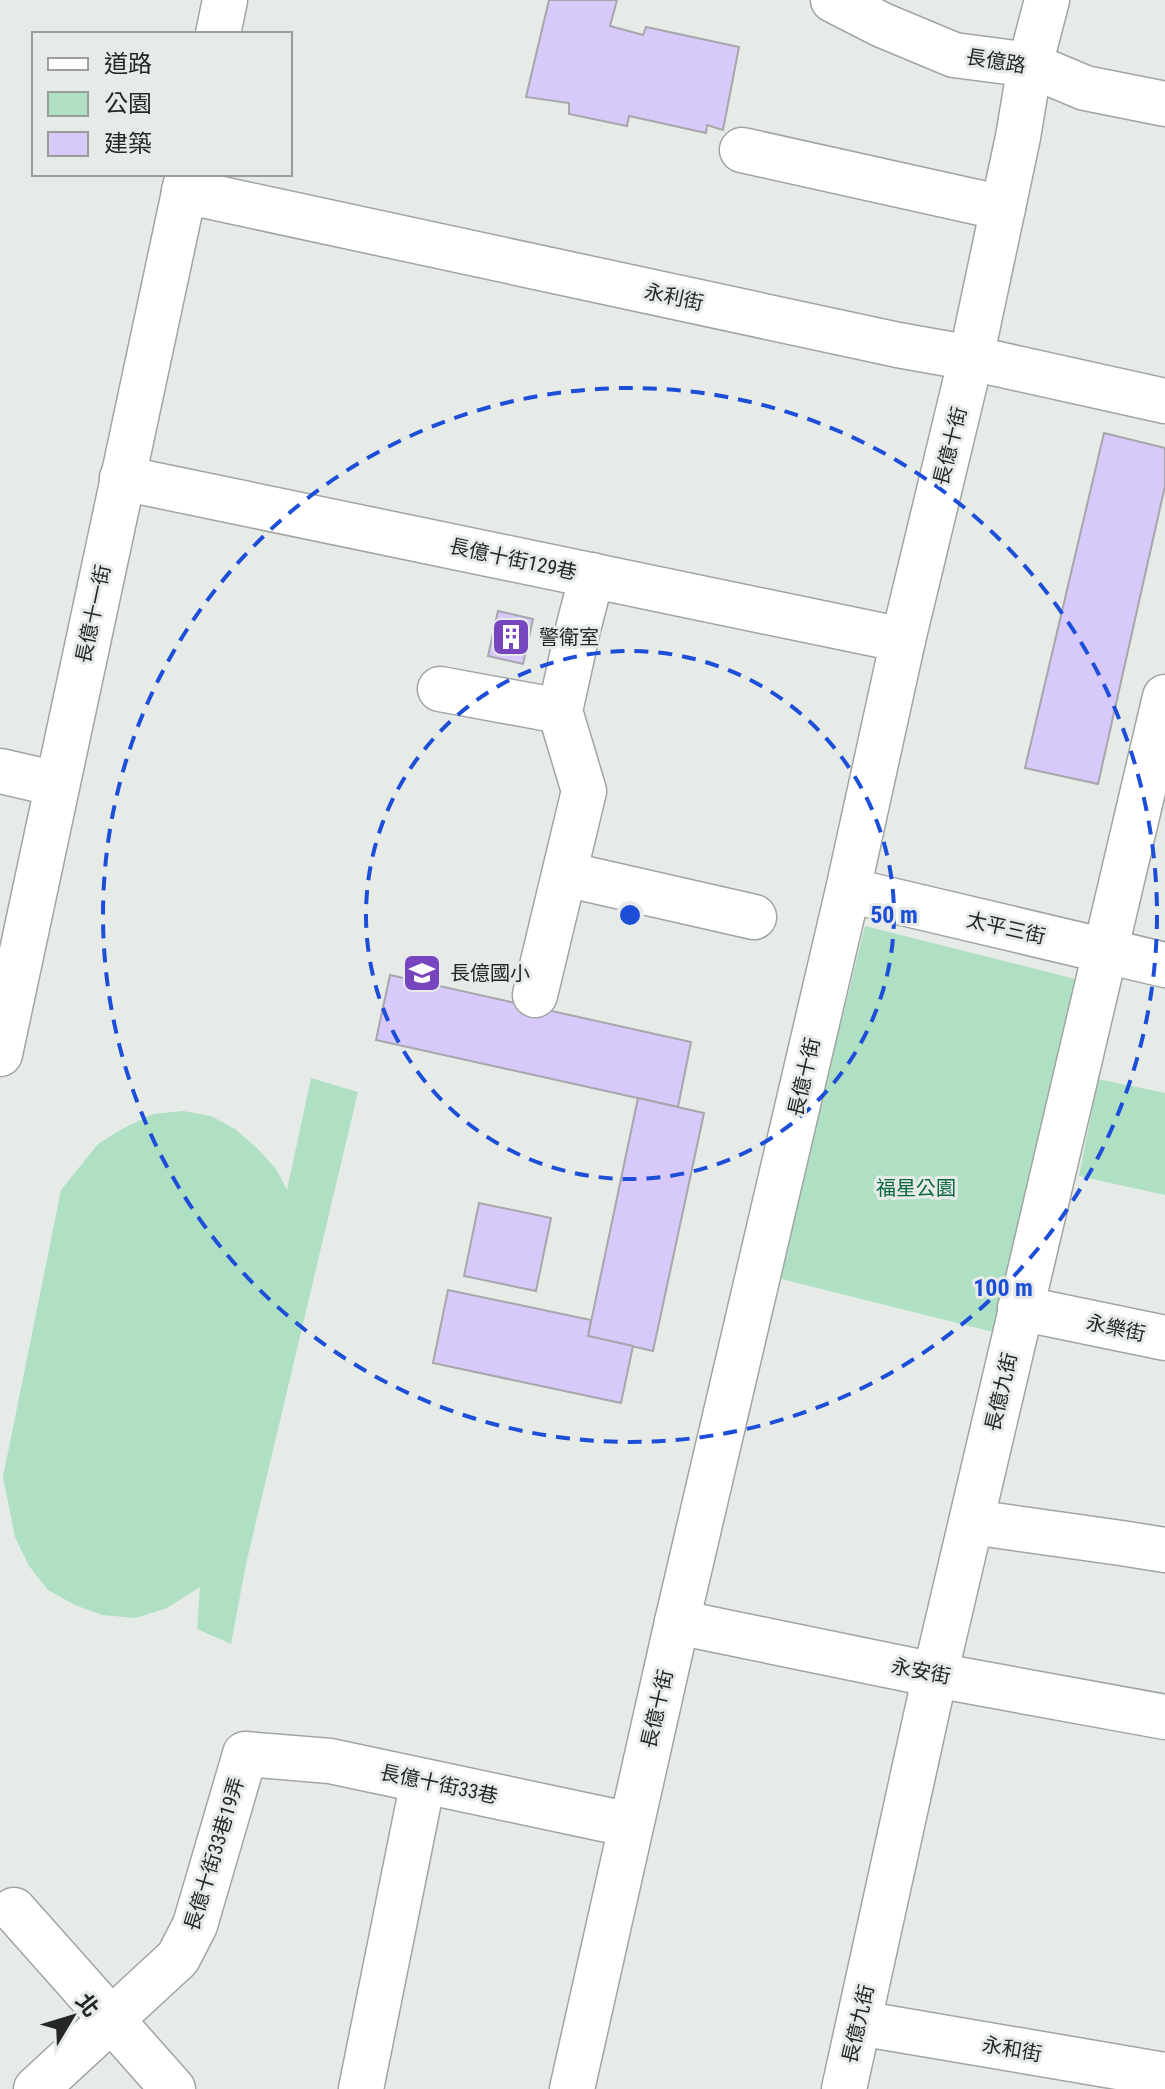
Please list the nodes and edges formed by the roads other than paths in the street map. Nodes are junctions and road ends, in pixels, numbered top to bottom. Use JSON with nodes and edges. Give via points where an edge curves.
{"nodes":[{"id":1,"x":225,"y":0,"type":"edge"},
{"id":2,"x":833,"y":0,"type":"edge"},
{"id":3,"x":1047,"y":0,"type":"edge"},
{"id":4,"x":218,"y":32,"type":"edge"},
{"id":5,"x":1030,"y":65,"type":"junction"},
{"id":6,"x":1165,"y":104,"type":"edge"},
{"id":7,"x":742,"y":150,"type":"dead end"},
{"id":8,"x":186,"y":183,"type":"edge"},
{"id":9,"x":1003,"y":208,"type":"junction"},
{"id":10,"x":971,"y":358,"type":"junction"},
{"id":11,"x":1165,"y":401,"type":"edge"},
{"id":12,"x":122,"y":478,"type":"junction"},
{"id":13,"x":592,"y":575,"type":"junction"},
{"id":14,"x":903,"y":640,"type":"junction"},
{"id":15,"x":440,"y":689,"type":"dead end"},
{"id":16,"x":1165,"y":697,"type":"edge"},
{"id":17,"x":560,"y":711,"type":"junction"},
{"id":18,"x":0,"y":771,"type":"edge"},
{"id":19,"x":57,"y":784,"type":"junction"},
{"id":20,"x":565,"y":874,"type":"junction"},
{"id":21,"x":848,"y":890,"type":"junction"},
{"id":22,"x":754,"y":917,"type":"dead end"},
{"id":23,"x":1106,"y":952,"type":"junction"},
{"id":24,"x":1165,"y":965,"type":"edge"},
{"id":25,"x":535,"y":995,"type":"dead end"},
{"id":26,"x":0,"y":1054,"type":"edge"},
{"id":27,"x":1020,"y":1308,"type":"junction"},
{"id":28,"x":1165,"y":1338,"type":"edge"},
{"id":29,"x":972,"y":1522,"type":"junction"},
{"id":30,"x":1165,"y":1550,"type":"edge"},
{"id":31,"x":677,"y":1622,"type":"junction"},
{"id":32,"x":935,"y":1675,"type":"junction"},
{"id":33,"x":1165,"y":1717,"type":"edge"},
{"id":34,"x":245,"y":1754,"type":"joint"},
{"id":35,"x":423,"y":1781,"type":"junction"},
{"id":36,"x":631,"y":1825,"type":"junction"},
{"id":37,"x":14,"y":1910,"type":"dead end"},
{"id":38,"x":113,"y":2020,"type":"junction"},
{"id":39,"x":859,"y":2023,"type":"junction"},
{"id":40,"x":1165,"y":2075,"type":"edge"},
{"id":41,"x":36,"y":2089,"type":"edge"},
{"id":42,"x":173,"y":2089,"type":"edge"},
{"id":43,"x":361,"y":2089,"type":"edge"},
{"id":44,"x":572,"y":2089,"type":"edge"},
{"id":45,"x":844,"y":2089,"type":"edge"}],
"edges":[{"from":1,"to":4,"type":"street"},
{"from":2,"to":5,"type":"street","name":"長億路","via":[[954,55]]},
{"from":3,"to":5,"type":"street","name":"長億十街"},
{"from":5,"to":6,"type":"street","name":"長億路","via":[[1085,88]]},
{"from":5,"to":9,"type":"street","name":"長億十街"},
{"from":7,"to":9,"type":"street"},
{"from":8,"to":10,"type":"street","name":"永利街"},
{"from":8,"to":12,"type":"street","name":"長億十一街"},
{"from":9,"to":10,"type":"street","name":"長億十街"},
{"from":10,"to":11,"type":"street","name":"永利街"},
{"from":10,"to":14,"type":"street","name":"長億十街"},
{"from":12,"to":13,"type":"street","name":"長億十街129巷"},
{"from":12,"to":19,"type":"street","name":"長億十一街"},
{"from":13,"to":14,"type":"street","name":"長億十街129巷"},
{"from":13,"to":17,"type":"street"},
{"from":14,"to":21,"type":"street","name":"長億十街"},
{"from":15,"to":17,"type":"street"},
{"from":16,"to":23,"type":"street","name":"長億九街"},
{"from":17,"to":20,"type":"street","via":[[584,791]]},
{"from":18,"to":19,"type":"street"},
{"from":19,"to":26,"type":"street","name":"長億十一街"},
{"from":20,"to":22,"type":"street"},
{"from":20,"to":25,"type":"street"},
{"from":21,"to":23,"type":"street","name":"太平三街"},
{"from":21,"to":31,"type":"street","name":"長億十街"},
{"from":23,"to":24,"type":"street","name":"太平三街"},
{"from":23,"to":27,"type":"street","name":"長億九街"},
{"from":27,"to":28,"type":"street","name":"永樂街"},
{"from":27,"to":29,"type":"street","name":"長億九街"},
{"from":29,"to":30,"type":"street"},
{"from":29,"to":32,"type":"street","name":"長億九街"},
{"from":31,"to":32,"type":"street","name":"永安街"},
{"from":31,"to":36,"type":"street","name":"長億十街"},
{"from":32,"to":33,"type":"street","name":"永安街"},
{"from":32,"to":39,"type":"street","name":"長億九街"},
{"from":34,"to":35,"type":"street","name":"長億十街33巷","via":[[330,1761]]},
{"from":34,"to":38,"type":"street","name":"長億十街33巷19弄","via":[[195,1925],[178,1958]]},
{"from":35,"to":36,"type":"street","name":"長億十街33巷"},
{"from":35,"to":43,"type":"street"},
{"from":36,"to":44,"type":"street","name":"長億十街"},
{"from":37,"to":38,"type":"street"},
{"from":38,"to":41,"type":"street","name":"長億十街33巷19弄"},
{"from":38,"to":42,"type":"street"},
{"from":39,"to":40,"type":"street","name":"永和街"},
{"from":39,"to":45,"type":"street","name":"長億九街"}]}
